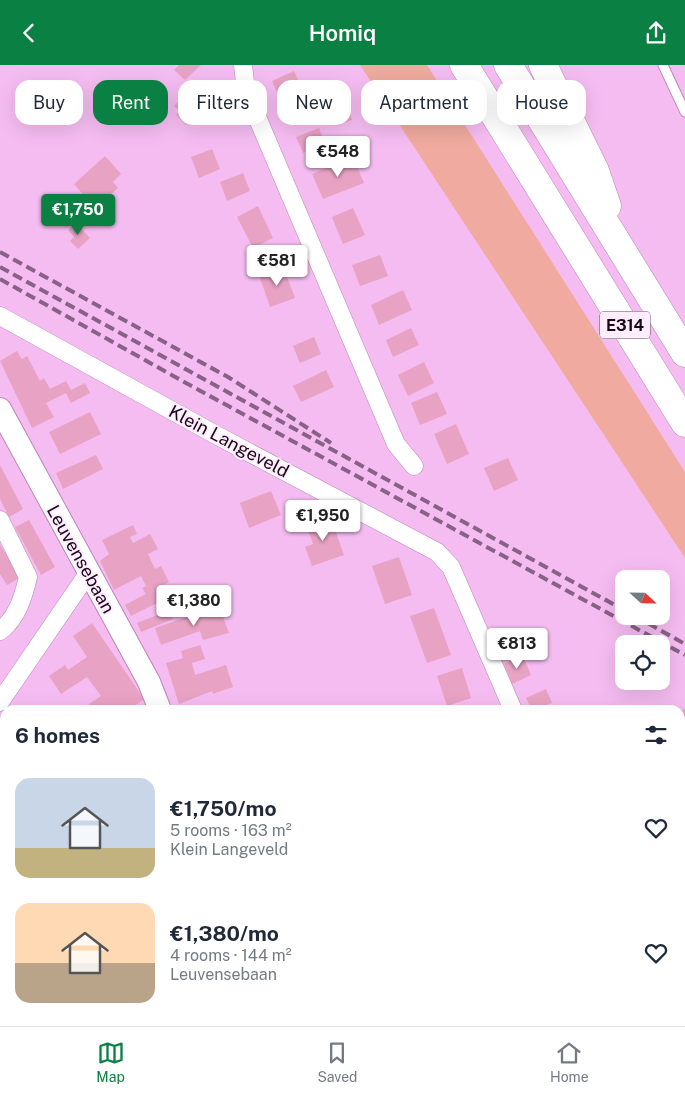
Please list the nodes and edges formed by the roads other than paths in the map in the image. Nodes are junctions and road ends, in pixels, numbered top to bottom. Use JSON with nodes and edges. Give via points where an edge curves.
{"nodes":[{"id":1,"x":243,"y":65,"type":"edge"},
{"id":2,"x":464,"y":65,"type":"edge"},
{"id":3,"x":508,"y":65,"type":"edge"},
{"id":4,"x":543,"y":65,"type":"edge"},
{"id":5,"x":663,"y":65,"type":"edge"},
{"id":6,"x":685,"y":112,"type":"edge"},
{"id":7,"x":623,"y":253,"type":"junction"},
{"id":8,"x":0,"y":315,"type":"edge"},
{"id":9,"x":685,"y":353,"type":"edge"},
{"id":10,"x":0,"y":409,"type":"edge"},
{"id":11,"x":685,"y":423,"type":"edge"},
{"id":12,"x":414,"y":466,"type":"dead end"},
{"id":13,"x":0,"y":520,"type":"edge"},
{"id":14,"x":89,"y":572,"type":"junction"},
{"id":15,"x":0,"y":631,"type":"edge"},
{"id":16,"x":0,"y":701,"type":"edge"},
{"id":17,"x":158,"y":705,"type":"edge"},
{"id":18,"x":511,"y":705,"type":"edge"}],
"edges":[{"from":1,"to":12,"type":"street","via":[[246,91],[396,444]]},
{"from":2,"to":11,"type":"highway","number":"E314"},
{"from":3,"to":7,"type":"highway","number":"E314"},
{"from":4,"to":7,"type":"highway","via":[[595,171]]},
{"from":5,"to":6,"type":"lane"},
{"from":7,"to":9,"type":"highway","number":"E314"},
{"from":8,"to":18,"type":"street","name":"Klein Langeveld","via":[[443,557],[451,567]]},
{"from":10,"to":14,"type":"street","name":"Leuvensebaan"},
{"from":13,"to":15,"type":"street","via":[[28,577],[22,601],[8,625]]},
{"from":14,"to":16,"type":"street"},
{"from":14,"to":17,"type":"street","name":"Leuvensebaan","via":[[149,682]]}]}
